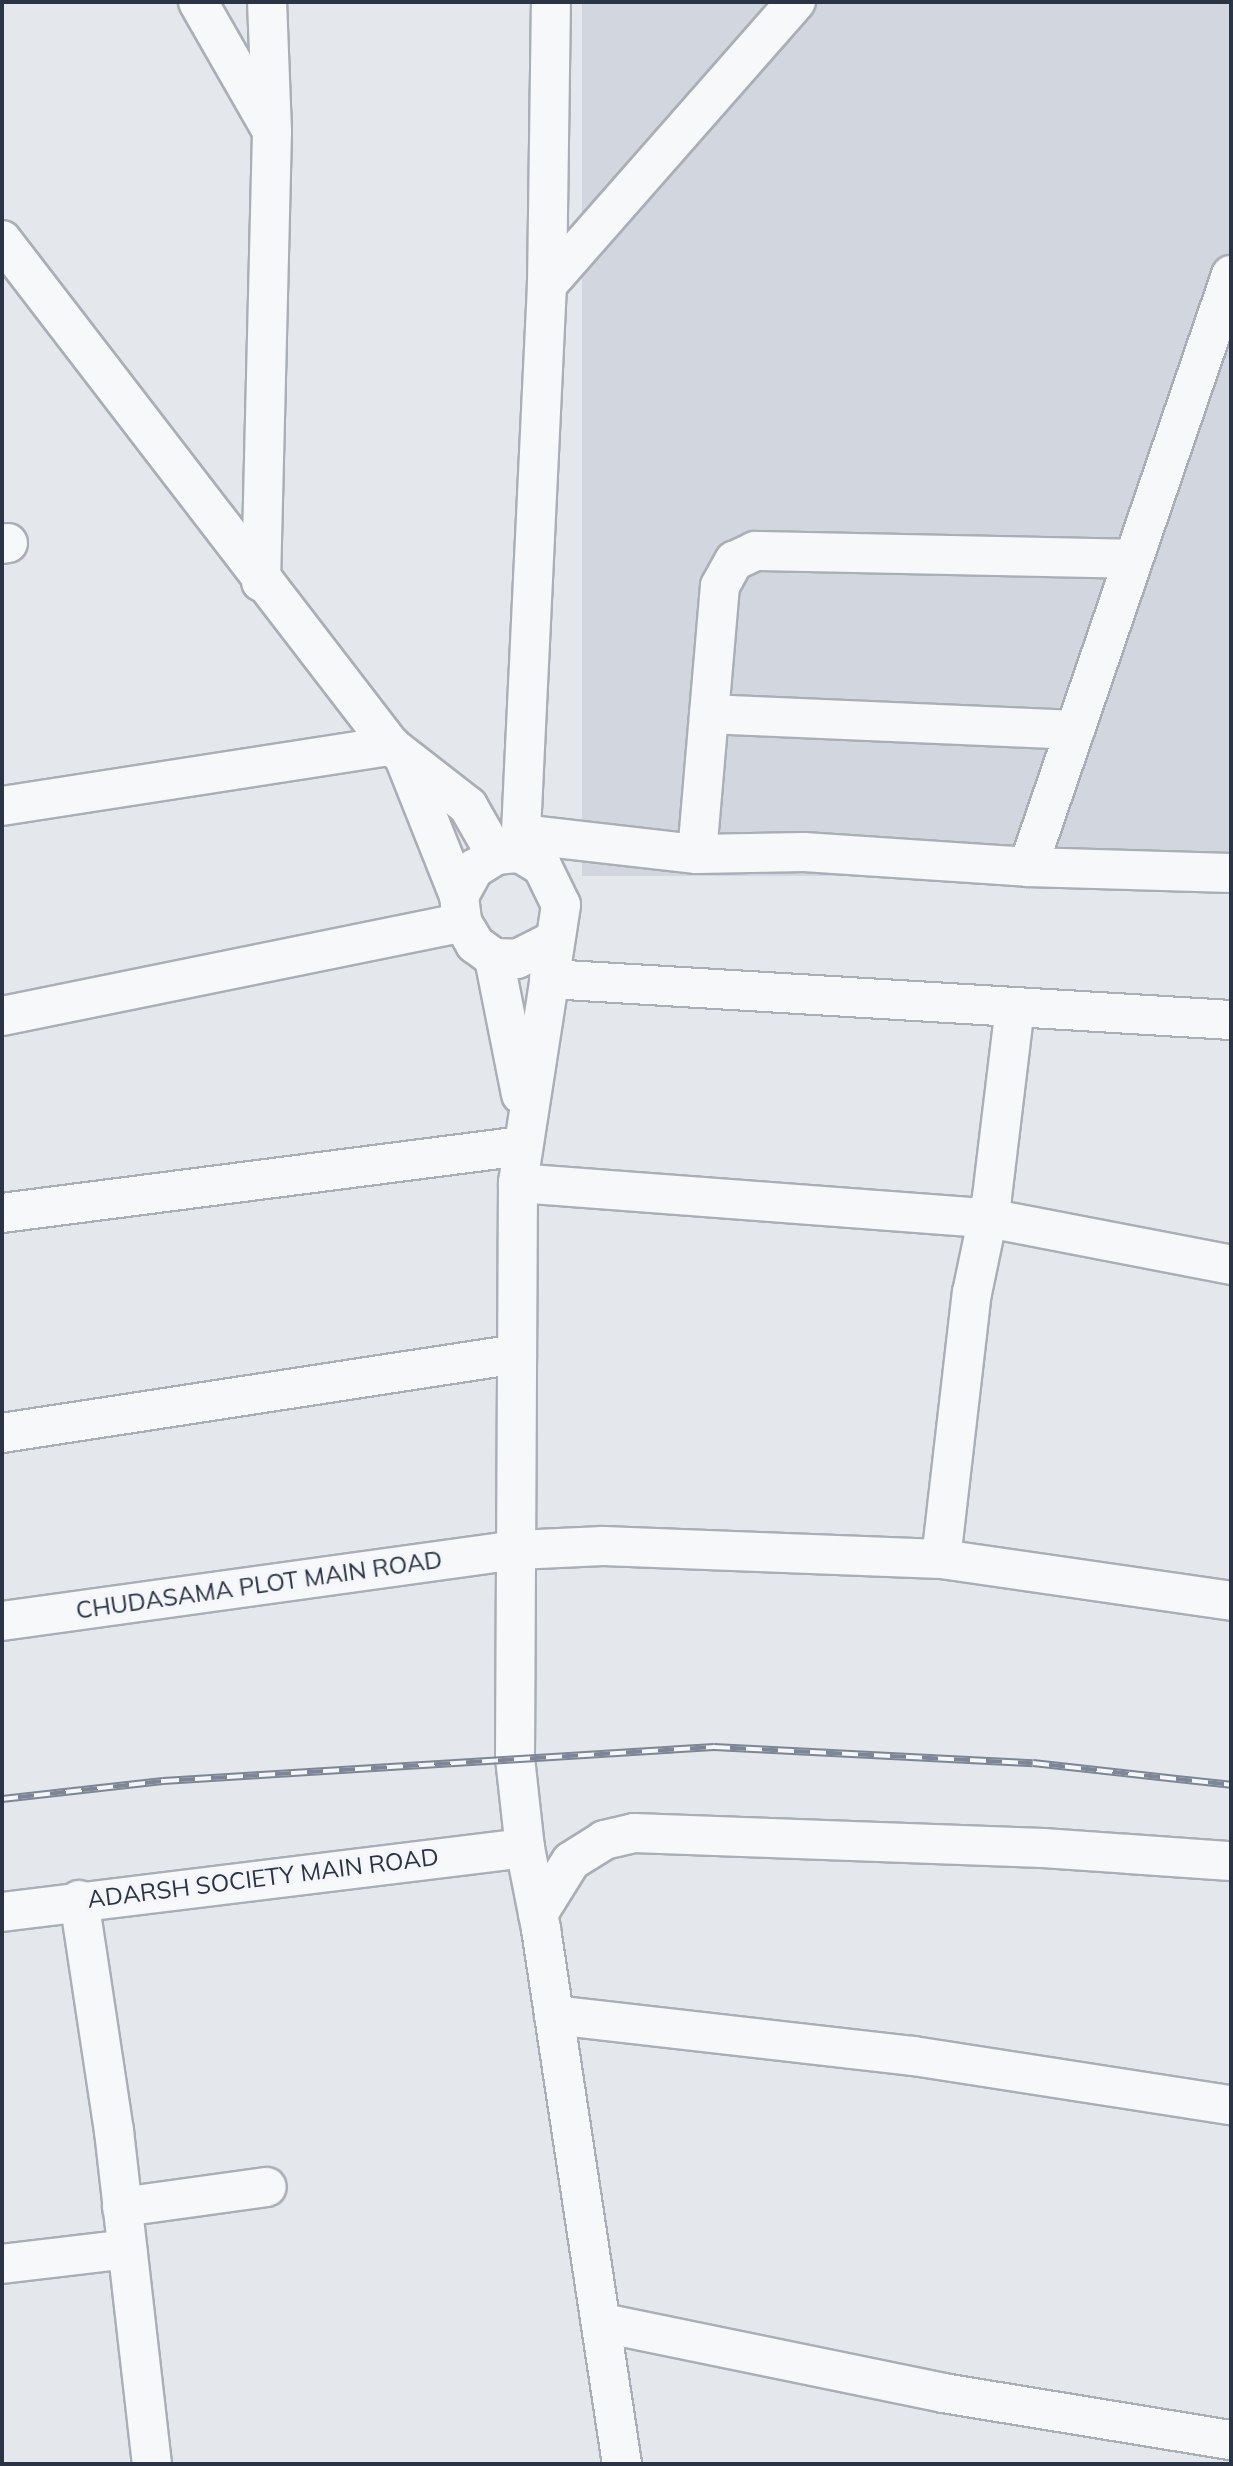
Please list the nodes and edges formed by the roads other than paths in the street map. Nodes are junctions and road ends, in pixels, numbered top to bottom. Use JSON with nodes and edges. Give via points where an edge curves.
{"nodes":[{"id":1,"x":198,"y":2,"type":"edge"},
{"id":2,"x":267,"y":2,"type":"edge"},
{"id":3,"x":551,"y":2,"type":"edge"},
{"id":4,"x":796,"y":2,"type":"edge"},
{"id":5,"x":272,"y":131,"type":"junction"},
{"id":6,"x":2,"y":240,"type":"edge"},
{"id":7,"x":1231,"y":275,"type":"edge"},
{"id":8,"x":547,"y":285,"type":"junction"},
{"id":9,"x":1133,"y":559,"type":"junction"},
{"id":10,"x":261,"y":582,"type":"junction"},
{"id":11,"x":709,"y":714,"type":"junction"},
{"id":12,"x":1075,"y":730,"type":"junction"},
{"id":13,"x":398,"y":753,"type":"junction"},
{"id":14,"x":2,"y":806,"type":"edge"},
{"id":15,"x":512,"y":847,"type":"junction"},
{"id":16,"x":697,"y":854,"type":"junction"},
{"id":17,"x":1028,"y":867,"type":"junction"},
{"id":18,"x":1231,"y":873,"type":"edge"},
{"id":19,"x":461,"y":909,"type":"junction"},
{"id":20,"x":553,"y":941,"type":"junction"},
{"id":21,"x":494,"y":958,"type":"junction"},
{"id":22,"x":549,"y":979,"type":"junction"},
{"id":23,"x":1015,"y":1007,"type":"junction"},
{"id":24,"x":2,"y":1016,"type":"edge"},
{"id":25,"x":1231,"y":1020,"type":"edge"},
{"id":26,"x":522,"y":1147,"type":"junction"},
{"id":27,"x":2,"y":1213,"type":"edge"},
{"id":28,"x":988,"y":1218,"type":"junction"},
{"id":29,"x":1231,"y":1265,"type":"edge"},
{"id":30,"x":517,"y":1354,"type":"junction"},
{"id":31,"x":2,"y":1433,"type":"edge"},
{"id":32,"x":516,"y":1549,"type":"junction"},
{"id":33,"x":941,"y":1559,"type":"junction"},
{"id":34,"x":1231,"y":1601,"type":"edge"},
{"id":35,"x":3,"y":1613,"type":"edge"},
{"id":36,"x":525,"y":1848,"type":"junction"},
{"id":37,"x":1231,"y":1861,"type":"edge"},
{"id":38,"x":79,"y":1900,"type":"junction"},
{"id":39,"x":2,"y":1912,"type":"edge"},
{"id":40,"x":538,"y":1914,"type":"junction"},
{"id":41,"x":554,"y":2015,"type":"junction"},
{"id":42,"x":1231,"y":2105,"type":"edge"},
{"id":43,"x":267,"y":2187,"type":"dead end"},
{"id":44,"x":122,"y":2207,"type":"junction"},
{"id":45,"x":127,"y":2249,"type":"junction"},
{"id":46,"x":2,"y":2264,"type":"edge"},
{"id":47,"x":603,"y":2323,"type":"junction"},
{"id":48,"x":1231,"y":2440,"type":"edge"},
{"id":49,"x":616,"y":2457,"type":"edge"},
{"id":50,"x":152,"y":2464,"type":"edge"}],
"edges":[{"from":1,"to":5,"type":"street"},
{"from":2,"to":5,"type":"street"},
{"from":3,"to":8,"type":"street"},
{"from":4,"to":8,"type":"street"},
{"from":5,"to":10,"type":"street"},
{"from":6,"to":10,"type":"street"},
{"from":7,"to":9,"type":"street"},
{"from":8,"to":15,"type":"street"},
{"from":9,"to":11,"type":"street","via":[[755,551],[734,561],[720,586]]},
{"from":9,"to":12,"type":"street"},
{"from":10,"to":13,"type":"street"},
{"from":11,"to":12,"type":"street"},
{"from":11,"to":16,"type":"street"},
{"from":12,"to":17,"type":"street"},
{"from":13,"to":14,"type":"street"},
{"from":13,"to":15,"type":"street","via":[[468,806]]},
{"from":13,"to":19,"type":"street"},
{"from":15,"to":16,"type":"street"},
{"from":15,"to":19,"type":"street","via":[[474,869]]},
{"from":15,"to":20,"type":"street","via":[[542,866],[554,883],[561,905]]},
{"from":16,"to":17,"type":"street","via":[[804,852]]},
{"from":17,"to":18,"type":"street"},
{"from":19,"to":21,"type":"street","via":[[475,944]]},
{"from":19,"to":24,"type":"street"},
{"from":20,"to":21,"type":"street","via":[[517,959]]},
{"from":20,"to":22,"type":"street"},
{"from":21,"to":26,"type":"street"},
{"from":22,"to":23,"type":"street"},
{"from":22,"to":26,"type":"street"},
{"from":23,"to":25,"type":"street"},
{"from":23,"to":28,"type":"street"},
{"from":26,"to":27,"type":"street"},
{"from":26,"to":28,"type":"street"},
{"from":26,"to":30,"type":"street"},
{"from":28,"to":29,"type":"street"},
{"from":28,"to":33,"type":"street","via":[[972,1293]]},
{"from":30,"to":31,"type":"street"},
{"from":30,"to":32,"type":"street"},
{"from":32,"to":33,"type":"street","name":"CHUDASAMA PLOT MAIN ROAD","via":[[603,1546]]},
{"from":32,"to":35,"type":"street","name":"CHUDASAMA PLOT MAIN ROAD","via":[[53,1614]]},
{"from":32,"to":36,"type":"street","via":[[515,1758]]},
{"from":33,"to":34,"type":"street","name":"CHUDASAMA PLOT MAIN ROAD"},
{"from":36,"to":38,"type":"street","name":"ADARSH SOCIETY MAIN ROAD"},
{"from":36,"to":40,"type":"street"},
{"from":37,"to":40,"type":"street","via":[[1043,1848],[634,1833],[604,1840],[571,1861]]},
{"from":38,"to":39,"type":"street","name":"ADARSH SOCIETY MAIN ROAD"},
{"from":38,"to":44,"type":"street"},
{"from":40,"to":41,"type":"street"},
{"from":41,"to":42,"type":"street","via":[[913,2056]]},
{"from":41,"to":47,"type":"street"},
{"from":43,"to":44,"type":"street"},
{"from":44,"to":45,"type":"street"},
{"from":45,"to":46,"type":"street"},
{"from":45,"to":50,"type":"street"},
{"from":47,"to":48,"type":"street","via":[[943,2393]]},
{"from":47,"to":49,"type":"street"}]}
